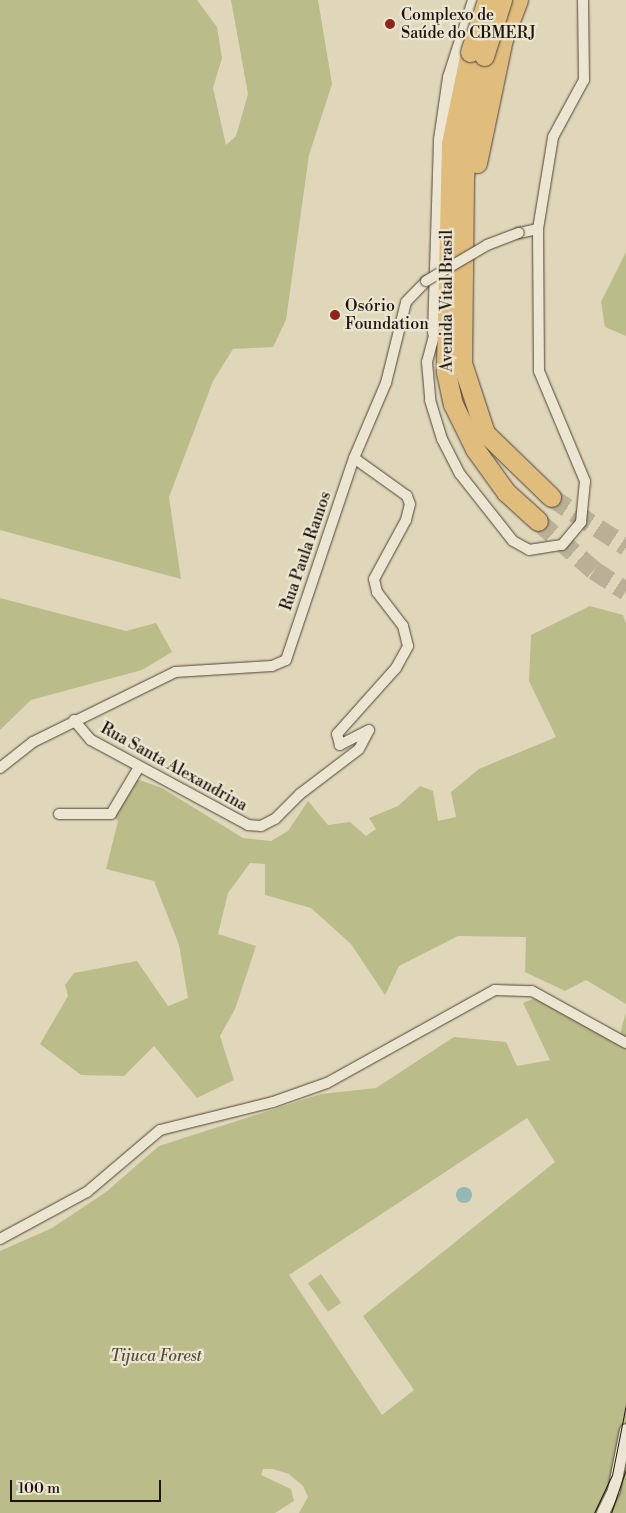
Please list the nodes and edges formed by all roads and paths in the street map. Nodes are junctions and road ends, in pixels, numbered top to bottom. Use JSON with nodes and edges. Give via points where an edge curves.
{"nodes":[{"id":1,"x":475,"y":0,"type":"edge"},
{"id":2,"x":487,"y":0,"type":"edge"},
{"id":3,"x":504,"y":0,"type":"edge"},
{"id":4,"x":518,"y":0,"type":"edge"},
{"id":5,"x":583,"y":0,"type":"edge"},
{"id":6,"x":468,"y":23,"type":"junction"},
{"id":7,"x":496,"y":31,"type":"junction"},
{"id":8,"x":477,"y":54,"type":"junction"},
{"id":9,"x":476,"y":163,"type":"junction"},
{"id":10,"x":538,"y":229,"type":"junction"},
{"id":11,"x":435,"y":332,"type":"junction"},
{"id":12,"x":465,"y":382,"type":"junction"},
{"id":13,"x":354,"y":458,"type":"junction"},
{"id":14,"x":489,"y":471,"type":"junction"},
{"id":15,"x":551,"y":497,"type":"tunnel mouth"},
{"id":16,"x":538,"y":521,"type":"tunnel mouth"},
{"id":17,"x":74,"y":720,"type":"junction"},
{"id":18,"x":139,"y":767,"type":"junction"},
{"id":19,"x":0,"y":768,"type":"edge"},
{"id":20,"x":59,"y":814,"type":"dead end"},
{"id":21,"x":626,"y":1042,"type":"edge"},
{"id":22,"x":0,"y":1239,"type":"edge"},
{"id":23,"x":626,"y":1430,"type":"edge"},
{"id":24,"x":603,"y":1513,"type":"edge"}],
"edges":[{"from":1,"to":6,"type":"main road"},
{"from":2,"to":8,"type":"highway","bridge":true},
{"from":3,"to":7,"type":"main road"},
{"from":3,"to":8,"type":"highway","bridge":true},
{"from":4,"to":9,"type":"highway","via":[[503,38]]},
{"from":5,"to":10,"type":"street","via":[[584,80],[553,137]]},
{"from":6,"to":7,"type":"main road","bridge":true},
{"from":6,"to":11,"type":"main road","via":[[450,77],[441,139]]},
{"from":7,"to":9,"type":"highway"},
{"from":8,"to":12,"type":"highway","name":"Avenida Vital Brasil","via":[[464,178],[460,347]]},
{"from":8,"to":14,"type":"highway","name":"Avenida Vital Brasil","via":[[451,144],[444,358],[452,404]]},
{"from":9,"to":12,"type":"highway"},
{"from":10,"to":11,"type":"street","via":[[539,371],[585,481],[581,522],[562,545],[529,550],[513,541],[460,474],[442,439],[430,400],[426,373]]},
{"from":10,"to":13,"type":"street","name":"Rua Paula Ramos","bridge":true,"via":[[487,245],[426,281],[408,296],[386,383]]},
{"from":11,"to":14,"type":"highway","via":[[436,376],[446,411],[460,439]]},
{"from":12,"to":15,"type":"highway","name":"Avenida Vital Brasil","via":[[477,418],[495,448]]},
{"from":13,"to":17,"type":"street","name":"Rua Paula Ramos","via":[[286,660],[272,666],[175,672]]},
{"from":13,"to":18,"type":"street","name":"Rua Santa Alexandrina","via":[[407,496],[410,504],[406,520],[376,571],[374,586],[403,626],[408,646],[396,668],[335,740],[342,744],[366,729],[368,739],[261,826],[237,821]]},
{"from":14,"to":16,"type":"highway","name":"Avenida Vital Brasil"},
{"from":17,"to":18,"type":"street","name":"Rua Santa Alexandrina","via":[[92,740]]},
{"from":17,"to":19,"type":"street","name":"Rua Paula Ramos","via":[[33,742]]},
{"from":18,"to":20,"type":"street","via":[[111,814]]},
{"from":21,"to":22,"type":"street","via":[[532,991],[495,990],[327,1083],[273,1102],[160,1130],[88,1192]]},
{"from":23,"to":24,"type":"street","via":[[614,1490]]}]}
